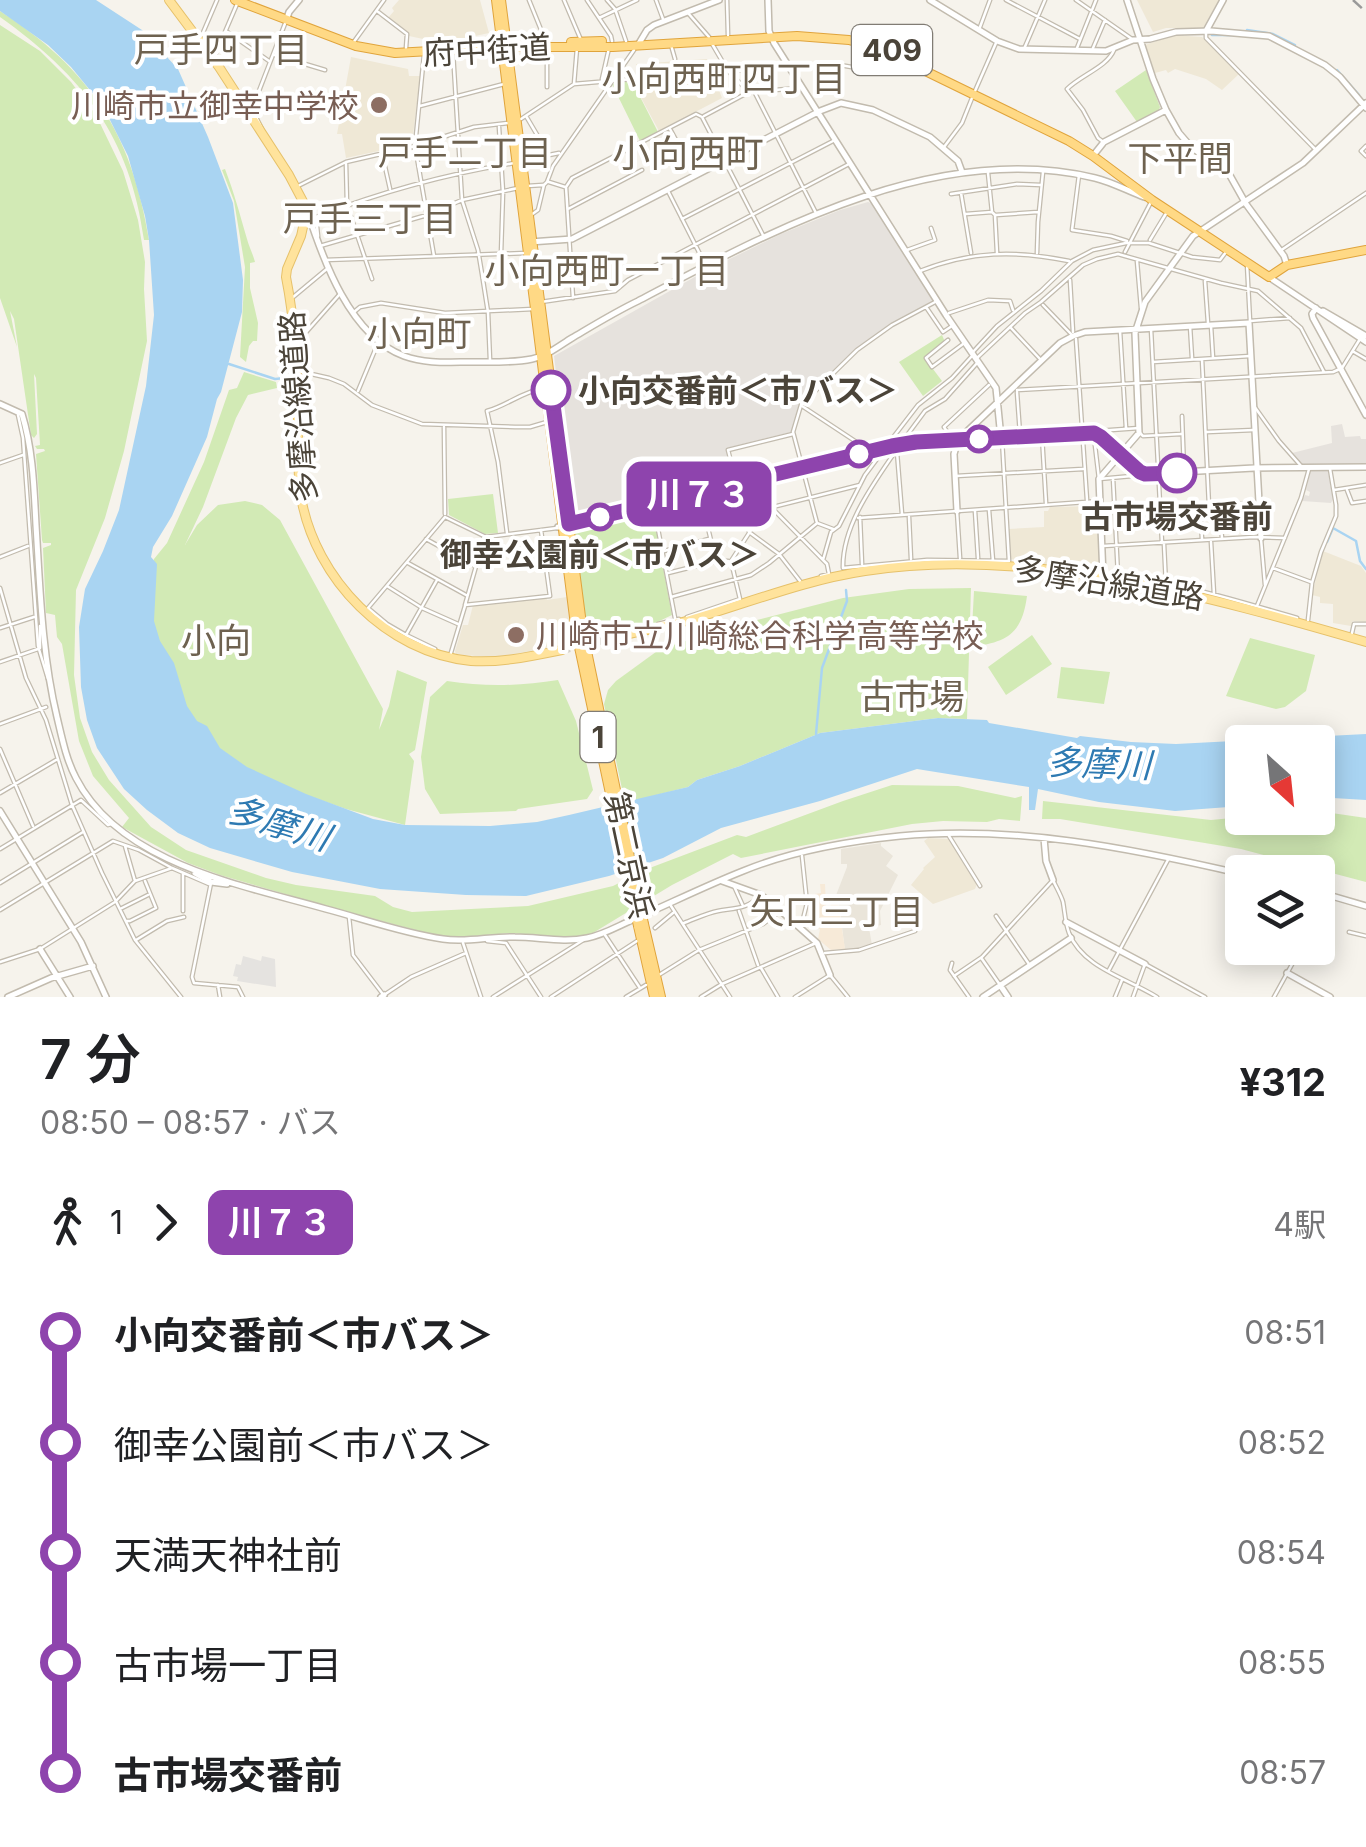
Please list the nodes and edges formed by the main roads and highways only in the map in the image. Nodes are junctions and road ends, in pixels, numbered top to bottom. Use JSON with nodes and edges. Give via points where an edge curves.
{"nodes":[{"id":1,"x":169,"y":0,"type":"edge"},
{"id":2,"x":238,"y":0,"type":"edge"},
{"id":3,"x":500,"y":0,"type":"edge"},
{"id":4,"x":771,"y":36,"type":"junction"},
{"id":5,"x":710,"y":40,"type":"junction"},
{"id":6,"x":353,"y":43,"type":"junction"},
{"id":7,"x":640,"y":43,"type":"junction"},
{"id":8,"x":611,"y":44,"type":"junction"},
{"id":9,"x":504,"y":45,"type":"junction"},
{"id":10,"x":424,"y":51,"type":"junction"},
{"id":11,"x":975,"y":92,"type":"junction"},
{"id":12,"x":516,"y":119,"type":"junction"},
{"id":13,"x":1128,"y":179,"type":"junction"},
{"id":14,"x":522,"y":187,"type":"junction"},
{"id":15,"x":1181,"y":219,"type":"junction"},
{"id":16,"x":529,"y":242,"type":"junction"},
{"id":17,"x":1366,"y":250,"type":"edge"},
{"id":18,"x":538,"y":306,"type":"junction"},
{"id":19,"x":544,"y":355,"type":"junction"},
{"id":20,"x":564,"y":527,"type":"junction"},
{"id":21,"x":616,"y":637,"type":"tunnel mouth"},
{"id":22,"x":1366,"y":642,"type":"edge"},
{"id":23,"x":562,"y":650,"type":"tunnel mouth"},
{"id":24,"x":658,"y":997,"type":"edge"}],
"edges":[{"from":1,"to":23,"type":"main road","name":"多摩沿線道路","via":[[307,209],[286,272],[299,480],[306,518],[329,569],[400,637],[430,651],[471,661]]},
{"from":2,"to":6,"type":"highway","name":"府中街道","number":"409"},
{"from":3,"to":9,"type":"highway","name":"第二京浜","number":"1"},
{"from":3,"to":9,"type":"highway","name":"第二京浜","number":"1"},
{"from":4,"to":5,"type":"highway","name":"府中街道","number":"409"},
{"from":4,"to":5,"type":"highway","name":"府中街道","number":"409"},
{"from":4,"to":11,"type":"highway","name":"府中街道","number":"409","via":[[872,46]]},
{"from":5,"to":7,"type":"highway","name":"府中街道","number":"409"},
{"from":5,"to":7,"type":"highway","name":"府中街道","number":"409"},
{"from":6,"to":10,"type":"highway","name":"府中街道","number":"409"},
{"from":6,"to":10,"type":"highway","name":"府中街道","number":"409","via":[[382,52]]},
{"from":7,"to":8,"type":"highway","name":"府中街道","number":"409"},
{"from":7,"to":8,"type":"highway","name":"府中街道","number":"409"},
{"from":8,"to":9,"type":"highway","name":"府中街道","number":"409"},
{"from":9,"to":10,"type":"highway","name":"府中街道","number":"409"},
{"from":9,"to":10,"type":"highway","name":"府中街道","number":"409"},
{"from":9,"to":12,"type":"highway","name":"第二京浜","number":"1"},
{"from":9,"to":12,"type":"highway","name":"第二京浜","number":"1","via":[[506,108]]},
{"from":11,"to":13,"type":"highway","name":"府中街道","number":"409"},
{"from":11,"to":13,"type":"highway","name":"府中街道","number":"409","via":[[1072,138]]},
{"from":12,"to":14,"type":"highway","name":"第二京浜","number":"1"},
{"from":12,"to":14,"type":"highway","name":"第二京浜","number":"1"},
{"from":13,"to":15,"type":"highway","name":"府中街道","number":"409"},
{"from":13,"to":15,"type":"highway","name":"府中街道","number":"409"},
{"from":14,"to":16,"type":"highway","name":"第二京浜","number":"1"},
{"from":14,"to":16,"type":"highway","name":"第二京浜","number":"1"},
{"from":15,"to":17,"type":"highway","name":"府中街道","number":"409","via":[[1269,277],[1287,265]]},
{"from":16,"to":18,"type":"highway","name":"第二京浜","number":"1"},
{"from":16,"to":18,"type":"highway","name":"第二京浜","number":"1"},
{"from":18,"to":19,"type":"highway","name":"第二京浜","number":"1"},
{"from":18,"to":19,"type":"highway","name":"第二京浜","number":"1"},
{"from":19,"to":20,"type":"highway","name":"第二京浜","number":"1"},
{"from":19,"to":20,"type":"highway","name":"第二京浜","number":"1"},
{"from":20,"to":24,"type":"highway","name":"第二京浜","number":"1","bridge":true},
{"from":21,"to":22,"type":"main road","name":"多摩沿線道路","via":[[880,569],[978,564],[1103,577],[1211,598]]}]}
